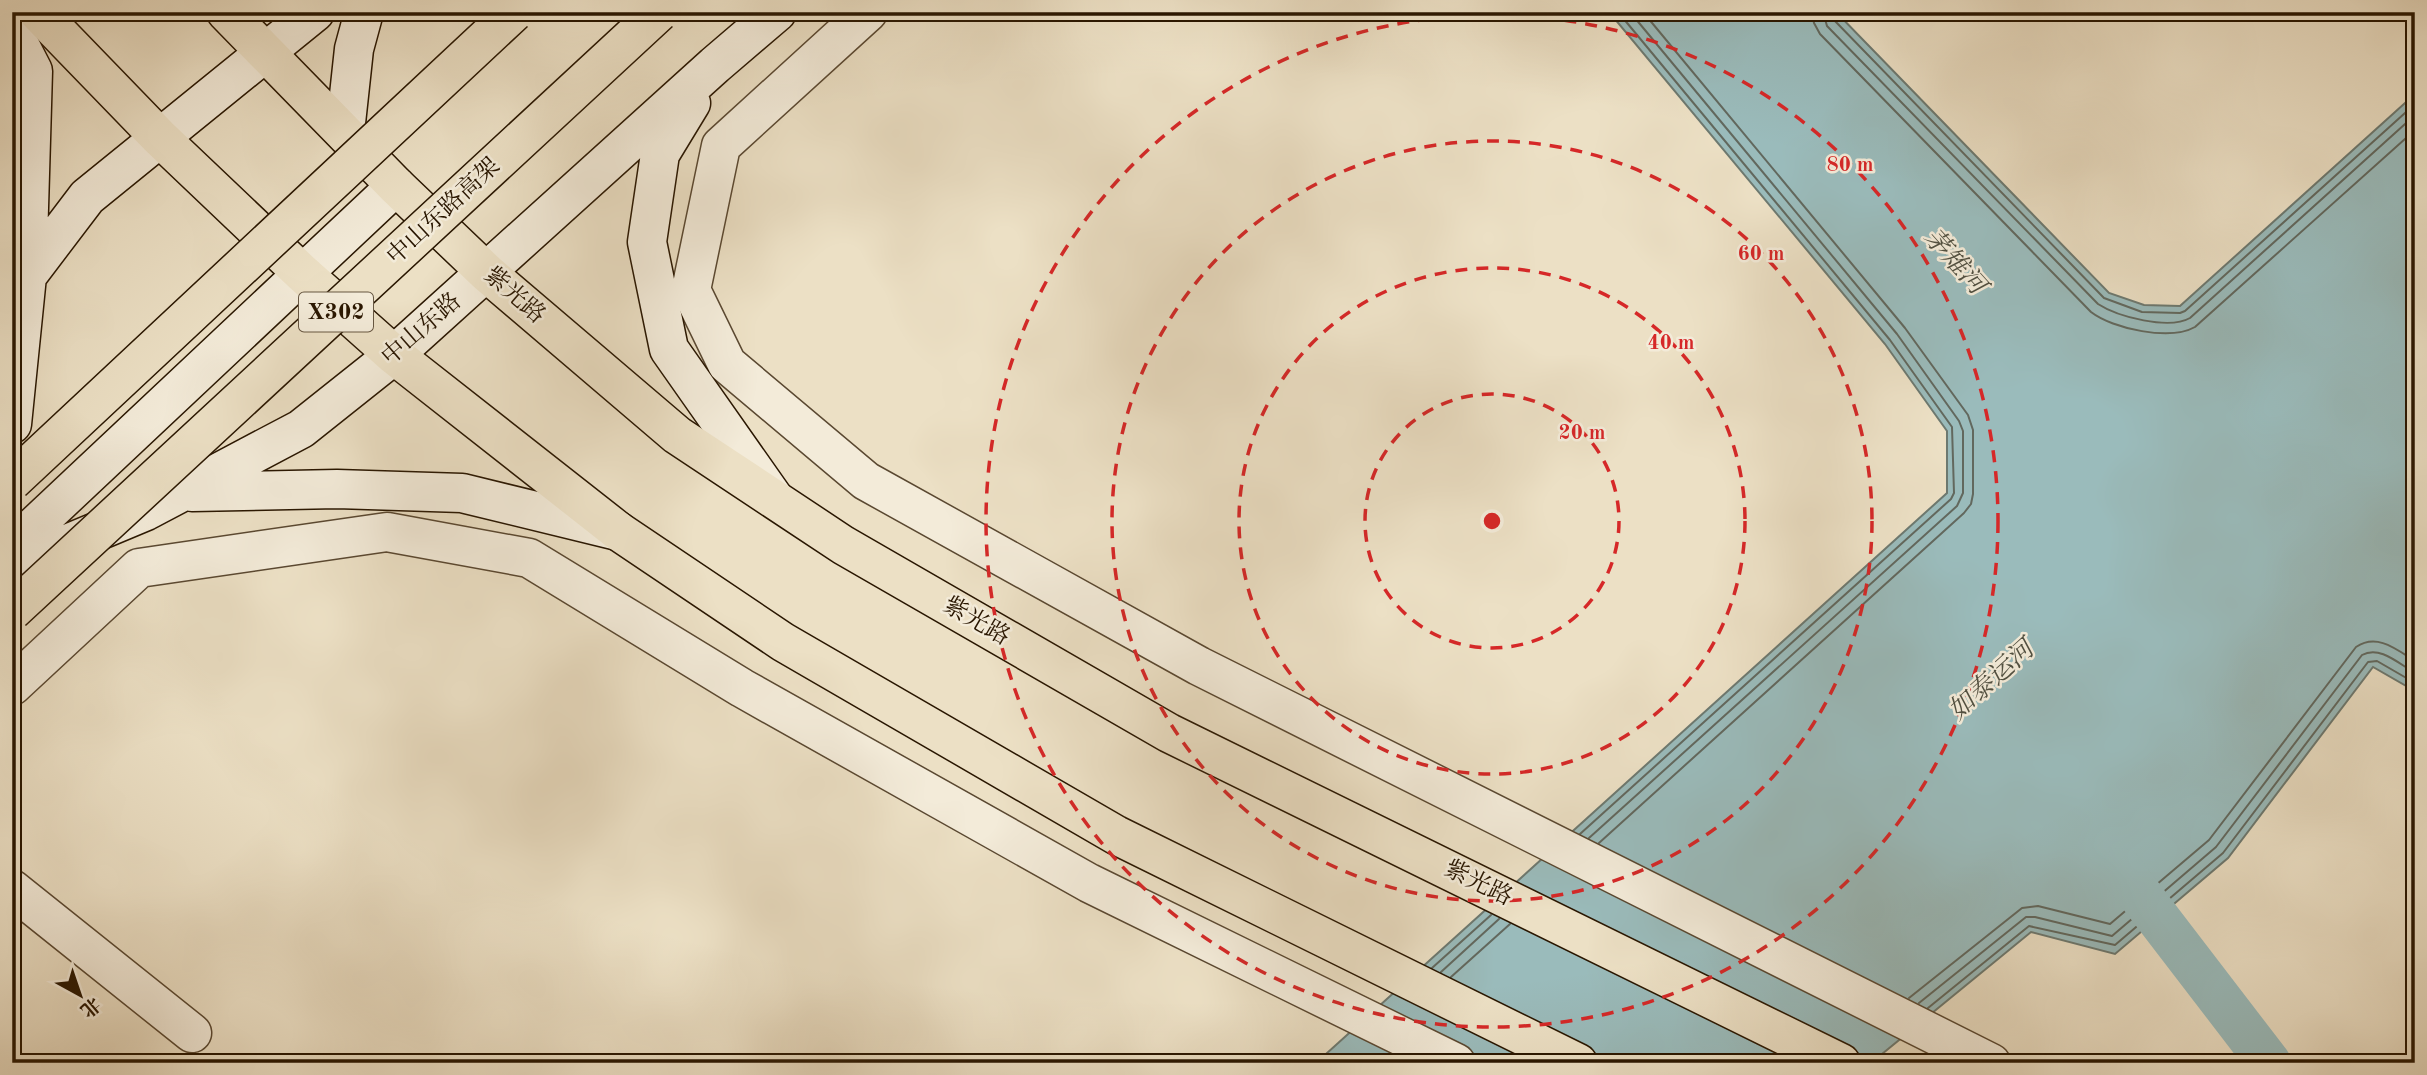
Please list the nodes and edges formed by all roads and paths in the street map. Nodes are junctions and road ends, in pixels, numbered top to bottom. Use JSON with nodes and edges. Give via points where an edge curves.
{"nodes":[{"id":1,"x":38,"y":12,"type":"edge"},
{"id":2,"x":226,"y":12,"type":"edge"},
{"id":3,"x":315,"y":12,"type":"edge"},
{"id":4,"x":364,"y":12,"type":"edge"},
{"id":5,"x":514,"y":12,"type":"edge"},
{"id":6,"x":659,"y":12,"type":"edge"},
{"id":7,"x":777,"y":12,"type":"edge"},
{"id":8,"x":868,"y":12,"type":"edge"},
{"id":9,"x":12,"y":30,"type":"edge"},
{"id":10,"x":266,"y":53,"type":"junction"},
{"id":11,"x":715,"y":65,"type":"junction"},
{"id":12,"x":345,"y":132,"type":"junction"},
{"id":13,"x":159,"y":137,"type":"junction"},
{"id":14,"x":396,"y":186,"type":"junction"},
{"id":15,"x":302,"y":273,"type":"junction"},
{"id":16,"x":486,"y":273,"type":"junction"},
{"id":17,"x":27,"y":276,"type":"junction"},
{"id":18,"x":394,"y":355,"type":"junction"},
{"id":19,"x":12,"y":424,"type":"edge"},
{"id":20,"x":12,"y":481,"type":"edge"},
{"id":21,"x":183,"y":492,"type":"junction"},
{"id":22,"x":773,"y":497,"type":"junction"},
{"id":23,"x":618,"y":531,"type":"junction"},
{"id":24,"x":12,"y":547,"type":"edge"},
{"id":25,"x":12,"y":567,"type":"edge"},
{"id":26,"x":12,"y":611,"type":"edge"},
{"id":27,"x":12,"y":685,"type":"edge"},
{"id":28,"x":12,"y":889,"type":"edge"},
{"id":29,"x":192,"y":1033,"type":"dead end"},
{"id":30,"x":1456,"y":1063,"type":"edge"},
{"id":31,"x":1578,"y":1063,"type":"edge"},
{"id":32,"x":1841,"y":1063,"type":"edge"},
{"id":33,"x":1990,"y":1063,"type":"edge"}],
"edges":[{"from":1,"to":13,"type":"main road"},
{"from":2,"to":10,"type":"main road","name":"紫光路"},
{"from":3,"to":10,"type":"street"},
{"from":4,"to":12,"type":"street","via":[[354,49]]},
{"from":5,"to":20,"type":"main road","bridge":true},
{"from":6,"to":26,"type":"main road","name":"中山东路高架","number":"X302","bridge":true},
{"from":7,"to":11,"type":"street","name":"中山东路"},
{"from":8,"to":33,"type":"street","via":[[722,146],[691,290],[727,364],[866,481],[1199,666]]},
{"from":9,"to":17,"type":"street","via":[[33,71]]},
{"from":10,"to":12,"type":"main road","name":"紫光路"},
{"from":10,"to":13,"type":"street"},
{"from":11,"to":16,"type":"street","name":"中山东路"},
{"from":11,"to":22,"type":"street","via":[[660,154],[647,242],[669,349]]},
{"from":12,"to":14,"type":"main road","name":"紫光路"},
{"from":13,"to":15,"type":"main road"},
{"from":13,"to":17,"type":"street","via":[[87,197]]},
{"from":14,"to":15,"type":"street"},
{"from":14,"to":16,"type":"main road","name":"紫光路"},
{"from":15,"to":18,"type":"main road"},
{"from":15,"to":24,"type":"street"},
{"from":16,"to":18,"type":"street","name":"中山东路"},
{"from":16,"to":22,"type":"main road","name":"紫光路","via":[[677,435]]},
{"from":17,"to":19,"type":"street"},
{"from":18,"to":21,"type":"street","name":"中山东路","via":[[301,429]]},
{"from":18,"to":23,"type":"main road"},
{"from":21,"to":23,"type":"street","via":[[337,489],[462,493]]},
{"from":21,"to":25,"type":"street","name":"中山东路"},
{"from":22,"to":32,"type":"main road","name":"紫光路","via":[[843,545],[1169,733]]},
{"from":23,"to":31,"type":"main road","via":[[783,642],[1115,835]]},
{"from":27,"to":30,"type":"street","via":[[139,568],[387,532],[528,558],[742,688],[1089,883]]},
{"from":28,"to":29,"type":"street"}]}
